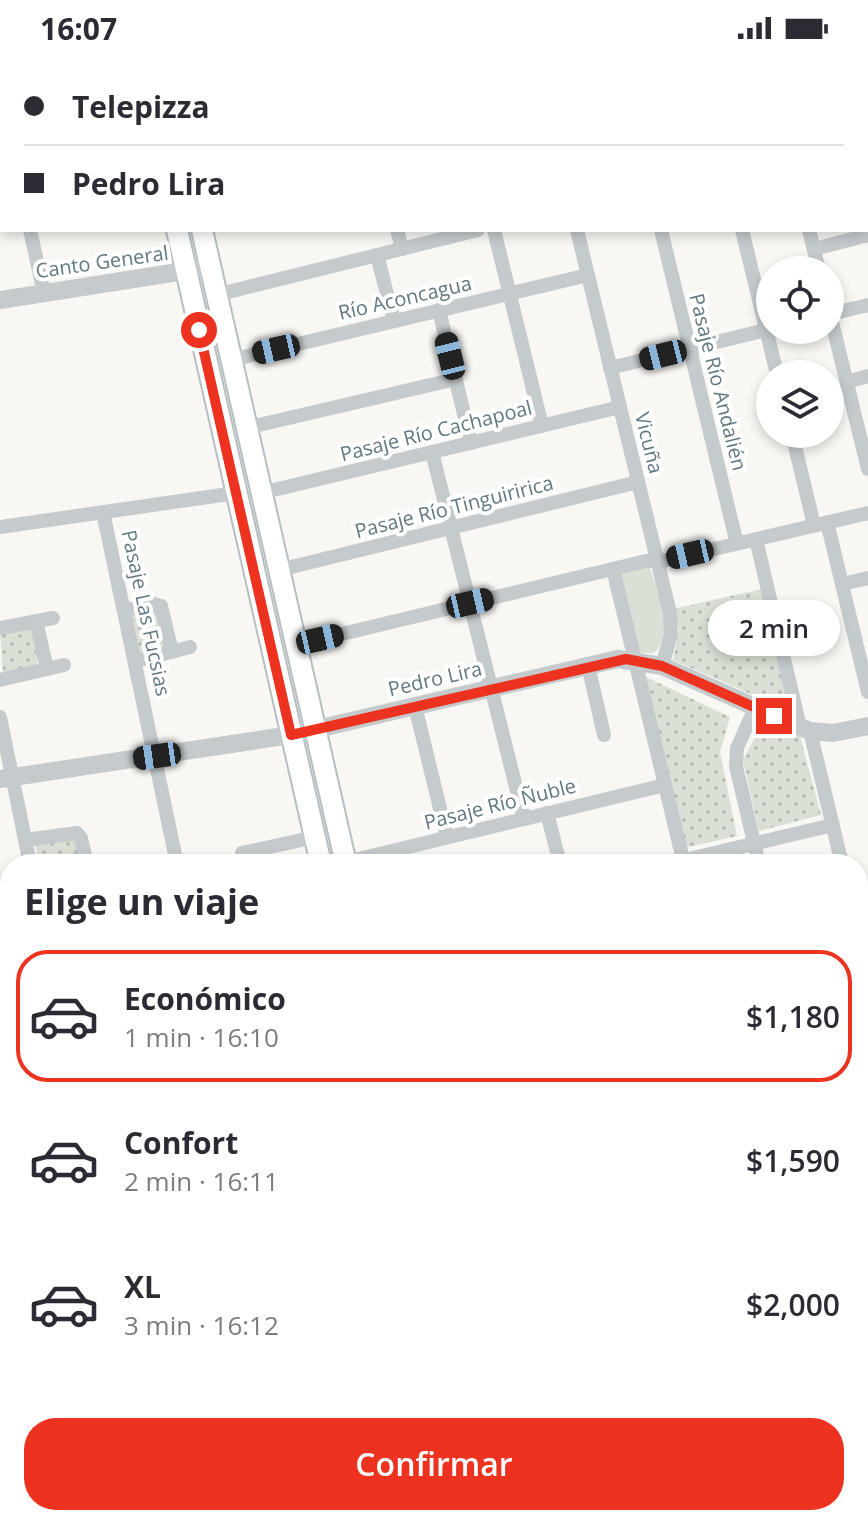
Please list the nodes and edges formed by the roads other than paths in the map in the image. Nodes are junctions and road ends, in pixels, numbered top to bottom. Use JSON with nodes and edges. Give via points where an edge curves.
{"nodes":[{"id":1,"x":30,"y":232,"type":"edge"},
{"id":2,"x":177,"y":232,"type":"edge"},
{"id":3,"x":202,"y":232,"type":"edge"},
{"id":4,"x":398,"y":232,"type":"edge"},
{"id":5,"x":470,"y":232,"type":"edge"},
{"id":6,"x":494,"y":232,"type":"edge"},
{"id":7,"x":577,"y":232,"type":"edge"},
{"id":8,"x":661,"y":232,"type":"edge"},
{"id":9,"x":743,"y":232,"type":"edge"},
{"id":10,"x":810,"y":232,"type":"edge"},
{"id":11,"x":868,"y":235,"type":"edge"},
{"id":12,"x":402,"y":249,"type":"junction"},
{"id":13,"x":814,"y":249,"type":"junction"},
{"id":14,"x":377,"y":255,"type":"junction"},
{"id":15,"x":816,"y":256,"type":"edge"},
{"id":16,"x":210,"y":267,"type":"junction"},
{"id":17,"x":187,"y":272,"type":"junction"},
{"id":18,"x":588,"y":275,"type":"junction"},
{"id":19,"x":756,"y":283,"type":"edge"},
{"id":20,"x":44,"y":293,"type":"junction"},
{"id":21,"x":510,"y":294,"type":"junction"},
{"id":22,"x":216,"y":295,"type":"junction"},
{"id":23,"x":0,"y":300,"type":"edge"},
{"id":24,"x":868,"y":305,"type":"edge"},
{"id":25,"x":439,"y":310,"type":"junction"},
{"id":26,"x":844,"y":311,"type":"edge"},
{"id":27,"x":394,"y":321,"type":"junction"},
{"id":28,"x":756,"y":332,"type":"edge"},
{"id":29,"x":838,"y":344,"type":"edge"},
{"id":30,"x":690,"y":348,"type":"junction"},
{"id":31,"x":231,"y":360,"type":"junction"},
{"id":32,"x":610,"y":368,"type":"junction"},
{"id":33,"x":868,"y":376,"type":"edge"},
{"id":34,"x":456,"y":379,"type":"junction"},
{"id":35,"x":847,"y":382,"type":"junction"},
{"id":36,"x":620,"y":407,"type":"junction"},
{"id":37,"x":542,"y":426,"type":"junction"},
{"id":38,"x":246,"y":428,"type":"junction"},
{"id":39,"x":471,"y":443,"type":"junction"},
{"id":40,"x":865,"y":443,"type":"edge"},
{"id":41,"x":797,"y":448,"type":"edge"},
{"id":42,"x":432,"y":452,"type":"junction"},
{"id":43,"x":868,"y":469,"type":"edge"},
{"id":44,"x":638,"y":482,"type":"junction"},
{"id":45,"x":236,"y":493,"type":"junction"},
{"id":46,"x":261,"y":493,"type":"junction"},
{"id":47,"x":103,"y":512,"type":"junction"},
{"id":48,"x":868,"y":513,"type":"edge"},
{"id":49,"x":821,"y":524,"type":"junction"},
{"id":50,"x":0,"y":527,"type":"edge"},
{"id":51,"x":451,"y":528,"type":"junction"},
{"id":52,"x":756,"y":539,"type":"junction"},
{"id":53,"x":737,"y":544,"type":"junction"},
{"id":54,"x":657,"y":560,"type":"junction"},
{"id":55,"x":613,"y":569,"type":"junction"},
{"id":56,"x":279,"y":570,"type":"junction"},
{"id":57,"x":868,"y":578,"type":"edge"},
{"id":58,"x":842,"y":584,"type":"junction"},
{"id":59,"x":470,"y":603,"type":"junction"},
{"id":60,"x":125,"y":610,"type":"junction"},
{"id":61,"x":53,"y":618,"type":"dead end"},
{"id":62,"x":36,"y":621,"type":"junction"},
{"id":63,"x":0,"y":628,"type":"edge"},
{"id":64,"x":296,"y":645,"type":"junction"},
{"id":65,"x":190,"y":647,"type":"dead end"},
{"id":66,"x":863,"y":650,"type":"edge"},
{"id":67,"x":172,"y":652,"type":"junction"},
{"id":68,"x":635,"y":659,"type":"junction"},
{"id":69,"x":136,"y":661,"type":"junction"},
{"id":70,"x":64,"y":665,"type":"dead end"},
{"id":71,"x":588,"y":665,"type":"junction"},
{"id":72,"x":662,"y":666,"type":"junction"},
{"id":73,"x":47,"y":669,"type":"junction"},
{"id":74,"x":0,"y":680,"type":"edge"},
{"id":75,"x":491,"y":688,"type":"junction"},
{"id":76,"x":868,"y":692,"type":"edge"},
{"id":77,"x":415,"y":706,"type":"junction"},
{"id":78,"x":755,"y":708,"type":"junction"},
{"id":79,"x":0,"y":717,"type":"edge"},
{"id":80,"x":868,"y":726,"type":"edge"},
{"id":81,"x":805,"y":729,"type":"junction"},
{"id":82,"x":315,"y":730,"type":"junction"},
{"id":83,"x":291,"y":735,"type":"junction"},
{"id":84,"x":604,"y":735,"type":"dead end"},
{"id":85,"x":157,"y":756,"type":"junction"},
{"id":86,"x":7,"y":778,"type":"edge"},
{"id":87,"x":665,"y":785,"type":"junction"},
{"id":88,"x":547,"y":813,"type":"junction"},
{"id":89,"x":524,"y":819,"type":"junction"},
{"id":90,"x":833,"y":825,"type":"junction"},
{"id":91,"x":315,"y":837,"type":"junction"},
{"id":92,"x":447,"y":837,"type":"junction"},
{"id":93,"x":25,"y":840,"type":"junction"},
{"id":94,"x":754,"y":844,"type":"junction"},
{"id":95,"x":242,"y":853,"type":"dead end"},
{"id":96,"x":28,"y":854,"type":"edge"},
{"id":97,"x":85,"y":854,"type":"edge"},
{"id":98,"x":175,"y":854,"type":"edge"},
{"id":99,"x":319,"y":854,"type":"edge"},
{"id":100,"x":344,"y":854,"type":"edge"},
{"id":101,"x":381,"y":854,"type":"edge"},
{"id":102,"x":557,"y":854,"type":"edge"},
{"id":103,"x":675,"y":854,"type":"edge"},
{"id":104,"x":711,"y":854,"type":"edge"},
{"id":105,"x":756,"y":854,"type":"edge"},
{"id":106,"x":840,"y":854,"type":"edge"}],
"edges":[{"from":1,"to":20,"type":"street"},
{"from":2,"to":17,"type":"main road"},
{"from":3,"to":16,"type":"main road"},
{"from":4,"to":12,"type":"street"},
{"from":5,"to":12,"type":"street"},
{"from":6,"to":21,"type":"street"},
{"from":7,"to":18,"type":"street","name":"Vicuña"},
{"from":8,"to":30,"type":"street","name":"Pasaje Río Andalién"},
{"from":9,"to":19,"type":"street"},
{"from":10,"to":13,"type":"street"},
{"from":11,"to":13,"type":"street"},
{"from":12,"to":14,"type":"street"},
{"from":13,"to":15,"type":"street"},
{"from":14,"to":22,"type":"street"},
{"from":14,"to":27,"type":"street"},
{"from":16,"to":17,"type":"street","name":"Canto General"},
{"from":16,"to":22,"type":"main road"},
{"from":17,"to":20,"type":"street","name":"Canto General"},
{"from":17,"to":45,"type":"main road"},
{"from":18,"to":21,"type":"street","name":"Río Aconcagua"},
{"from":18,"to":32,"type":"street","name":"Vicuña"},
{"from":20,"to":23,"type":"street","name":"Canto General"},
{"from":21,"to":25,"type":"street","name":"Río Aconcagua"},
{"from":21,"to":37,"type":"street"},
{"from":22,"to":31,"type":"main road"},
{"from":24,"to":26,"type":"street"},
{"from":25,"to":27,"type":"street","name":"Río Aconcagua"},
{"from":25,"to":34,"type":"street"},
{"from":27,"to":31,"type":"street","name":"Río Aconcagua"},
{"from":28,"to":30,"type":"street"},
{"from":29,"to":35,"type":"street"},
{"from":30,"to":32,"type":"street"},
{"from":30,"to":53,"type":"street","name":"Pasaje Río Andalién"},
{"from":31,"to":38,"type":"main road"},
{"from":32,"to":36,"type":"street","name":"Vicuña"},
{"from":33,"to":35,"type":"street"},
{"from":34,"to":38,"type":"street"},
{"from":34,"to":39,"type":"street"},
{"from":35,"to":40,"type":"street"},
{"from":36,"to":37,"type":"street","name":"Pasaje Río Cachapoal"},
{"from":36,"to":44,"type":"street","name":"Vicuña"},
{"from":37,"to":39,"type":"street","name":"Pasaje Río Cachapoal"},
{"from":38,"to":46,"type":"main road"},
{"from":39,"to":42,"type":"street","name":"Pasaje Río Cachapoal"},
{"from":40,"to":43,"type":"street"},
{"from":41,"to":49,"type":"street"},
{"from":42,"to":46,"type":"street","name":"Pasaje Río Cachapoal"},
{"from":42,"to":51,"type":"street"},
{"from":44,"to":51,"type":"street","name":"Pasaje Río Tinguiririca"},
{"from":44,"to":54,"type":"street","name":"Vicuña"},
{"from":45,"to":47,"type":"street"},
{"from":45,"to":83,"type":"main road"},
{"from":46,"to":56,"type":"main road"},
{"from":47,"to":50,"type":"street"},
{"from":47,"to":60,"type":"street","name":"Pasaje Las Fucsias"},
{"from":48,"to":49,"type":"street"},
{"from":49,"to":52,"type":"street"},
{"from":49,"to":58,"type":"street"},
{"from":51,"to":56,"type":"street","name":"Pasaje Río Tinguiririca"},
{"from":51,"to":59,"type":"street"},
{"from":52,"to":53,"type":"street"},
{"from":52,"to":81,"type":"street"},
{"from":53,"to":54,"type":"street"},
{"from":54,"to":55,"type":"street"},
{"from":54,"to":72,"type":"street","name":"Vicuña","via":[[672,625]]},
{"from":55,"to":59,"type":"street"},
{"from":55,"to":68,"type":"street"},
{"from":56,"to":64,"type":"main road"},
{"from":57,"to":58,"type":"street"},
{"from":58,"to":66,"type":"street"},
{"from":59,"to":64,"type":"street"},
{"from":59,"to":75,"type":"street"},
{"from":60,"to":67,"type":"street","via":[[159,604]]},
{"from":60,"to":69,"type":"street","name":"Pasaje Las Fucsias"},
{"from":61,"to":62,"type":"street"},
{"from":62,"to":63,"type":"street"},
{"from":62,"to":73,"type":"street"},
{"from":64,"to":82,"type":"main road"},
{"from":65,"to":67,"type":"street"},
{"from":66,"to":76,"type":"street"},
{"from":67,"to":69,"type":"street"},
{"from":68,"to":71,"type":"street","name":"Pedro Lira"},
{"from":68,"to":72,"type":"street","name":"Pedro Lira"},
{"from":68,"to":87,"type":"street"},
{"from":69,"to":85,"type":"street","name":"Pasaje Las Fucsias"},
{"from":70,"to":73,"type":"street"},
{"from":71,"to":75,"type":"street","name":"Pedro Lira"},
{"from":71,"to":84,"type":"street"},
{"from":72,"to":78,"type":"street","name":"Pedro Lira"},
{"from":73,"to":74,"type":"street"},
{"from":75,"to":77,"type":"street","name":"Pedro Lira"},
{"from":75,"to":89,"type":"street"},
{"from":77,"to":82,"type":"street","name":"Pedro Lira"},
{"from":77,"to":92,"type":"street"},
{"from":78,"to":81,"type":"street","name":"Pedro Lira"},
{"from":78,"to":94,"type":"street","via":[[736,757]]},
{"from":79,"to":86,"type":"street"},
{"from":80,"to":81,"type":"street","name":"Pedro Lira","via":[[833,733]]},
{"from":81,"to":90,"type":"street"},
{"from":82,"to":83,"type":"street","name":"Pedro Lira"},
{"from":82,"to":100,"type":"main road"},
{"from":83,"to":85,"type":"street","name":"Pedro Lira"},
{"from":83,"to":91,"type":"main road"},
{"from":85,"to":86,"type":"street","name":"Pedro Lira"},
{"from":85,"to":98,"type":"street","name":"Pasaje Las Fucsias"},
{"from":86,"to":93,"type":"street"},
{"from":87,"to":88,"type":"street","name":"Pasaje Río Ñuble"},
{"from":87,"to":103,"type":"street"},
{"from":88,"to":89,"type":"street","name":"Pasaje Río Ñuble"},
{"from":88,"to":102,"type":"street"},
{"from":89,"to":92,"type":"street","name":"Pasaje Río Ñuble"},
{"from":90,"to":94,"type":"street"},
{"from":90,"to":106,"type":"street"},
{"from":91,"to":95,"type":"street"},
{"from":91,"to":99,"type":"main road"},
{"from":92,"to":101,"type":"street","name":"Pasaje Río Ñuble"},
{"from":93,"to":96,"type":"street"},
{"from":93,"to":97,"type":"street","via":[[77,833]]},
{"from":94,"to":104,"type":"street"},
{"from":94,"to":105,"type":"street"}]}
